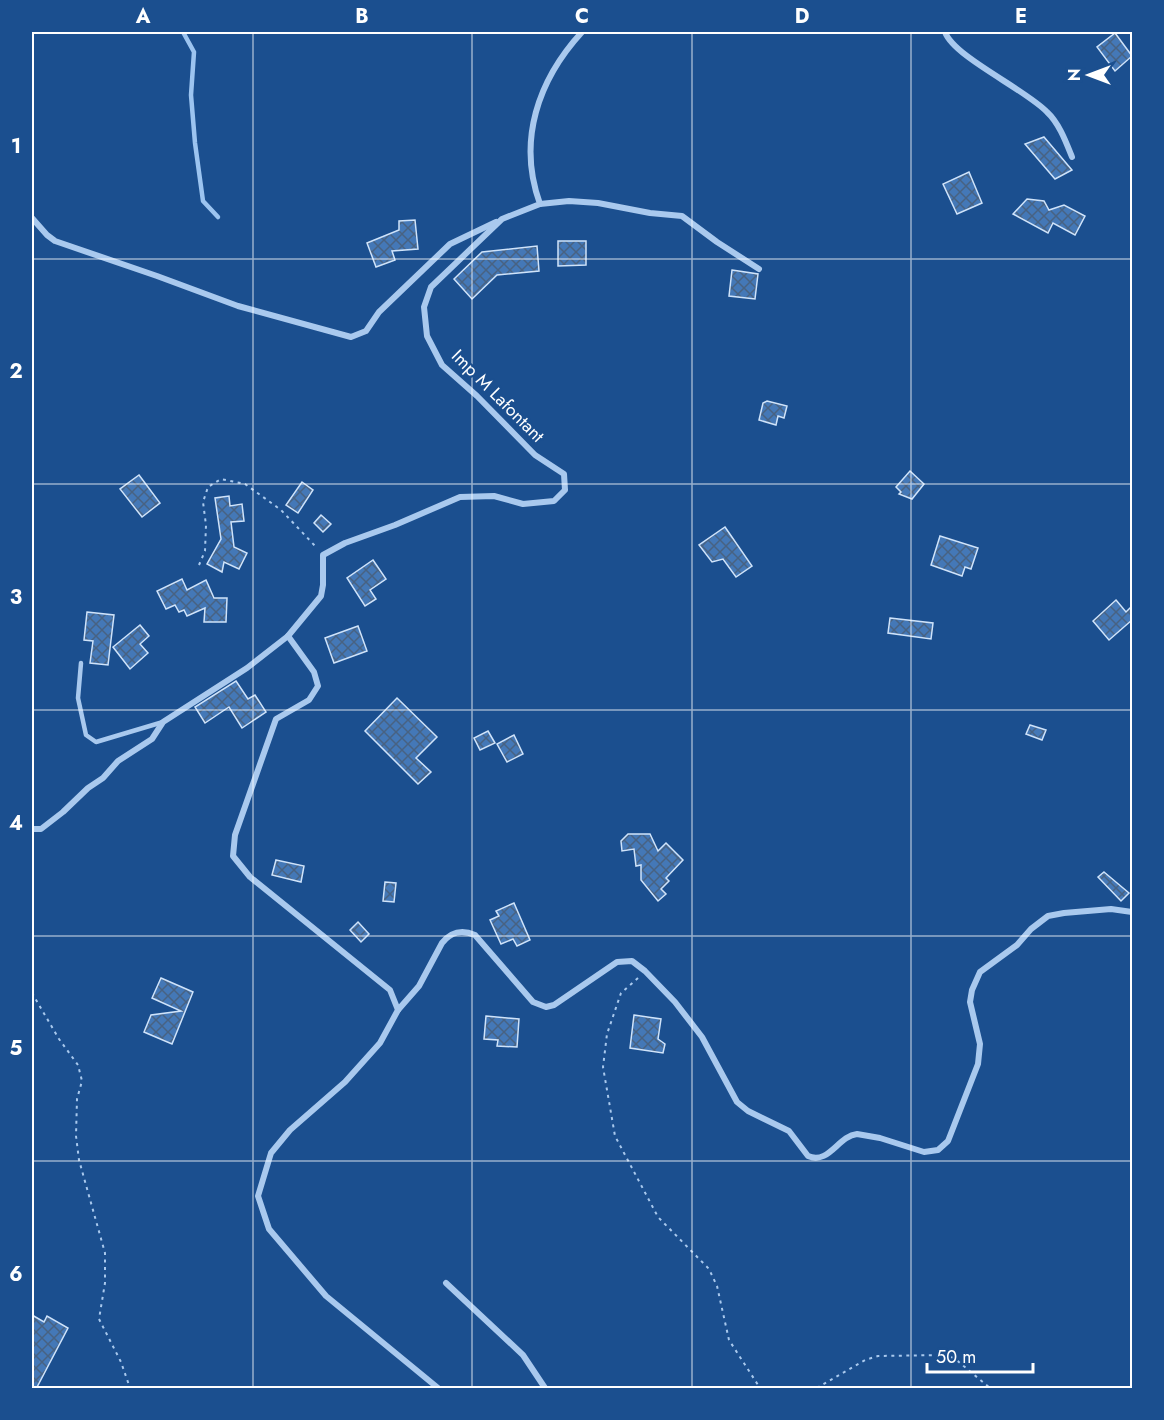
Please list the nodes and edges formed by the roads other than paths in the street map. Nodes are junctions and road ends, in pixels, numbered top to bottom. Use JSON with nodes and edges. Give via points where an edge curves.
{"nodes":[{"id":1,"x":582,"y":32,"type":"edge"},
{"id":2,"x":945,"y":32,"type":"edge"},
{"id":3,"x":1072,"y":157,"type":"dead end"},
{"id":4,"x":540,"y":204,"type":"junction"},
{"id":5,"x":32,"y":218,"type":"edge"},
{"id":6,"x":502,"y":219,"type":"junction"},
{"id":7,"x":759,"y":269,"type":"dead end"},
{"id":8,"x":288,"y":636,"type":"junction"},
{"id":9,"x":81,"y":663,"type":"dead end"},
{"id":10,"x":163,"y":722,"type":"junction"},
{"id":11,"x":32,"y":829,"type":"edge"},
{"id":12,"x":1132,"y":912,"type":"edge"},
{"id":13,"x":398,"y":1010,"type":"junction"},
{"id":14,"x":446,"y":1283,"type":"dead end"},
{"id":15,"x":438,"y":1389,"type":"edge"},
{"id":16,"x":545,"y":1389,"type":"edge"}],
"edges":[{"from":1,"to":4,"type":"street","via":[[565,49],[545,82],[532,125],[533,185]]},
{"from":2,"to":3,"type":"street","via":[[959,50],[1048,113]]},
{"from":4,"to":6,"type":"street","name":"Imp M Lafontant"},
{"from":4,"to":7,"type":"street","name":"Imp M Lafontant","via":[[598,203],[682,216]]},
{"from":5,"to":6,"type":"street","via":[[56,242],[238,306],[351,337],[366,331],[379,312],[450,244]]},
{"from":6,"to":8,"type":"street","name":"Imp M Lafontant","via":[[431,288],[424,307],[427,336],[442,365],[535,455],[564,474],[565,490],[554,501],[522,504],[494,496],[460,497],[345,543],[323,555],[321,596]]},
{"from":8,"to":10,"type":"street","via":[[247,668]]},
{"from":8,"to":13,"type":"street","via":[[314,672],[318,686],[309,700],[276,719],[235,835],[233,856],[250,877],[390,990]]},
{"from":9,"to":10,"type":"lane","via":[[78,698],[86,735],[96,742]]},
{"from":10,"to":11,"type":"street","via":[[152,739],[118,761],[63,812],[41,829]]},
{"from":12,"to":13,"type":"street","via":[[1111,909],[1048,916],[980,972],[970,1002],[980,1044],[978,1064],[948,1141],[931,1152],[857,1134],[844,1138],[825,1156],[808,1156],[789,1131],[737,1102],[702,1037],[675,1002],[632,961],[622,960],[554,1005],[539,1006],[480,940],[469,932],[458,932],[442,943],[419,986]]},
{"from":13,"to":15,"type":"street","via":[[380,1043],[271,1154],[258,1196],[269,1229],[326,1296]]},
{"from":14,"to":16,"type":"street","via":[[523,1355]]}]}
